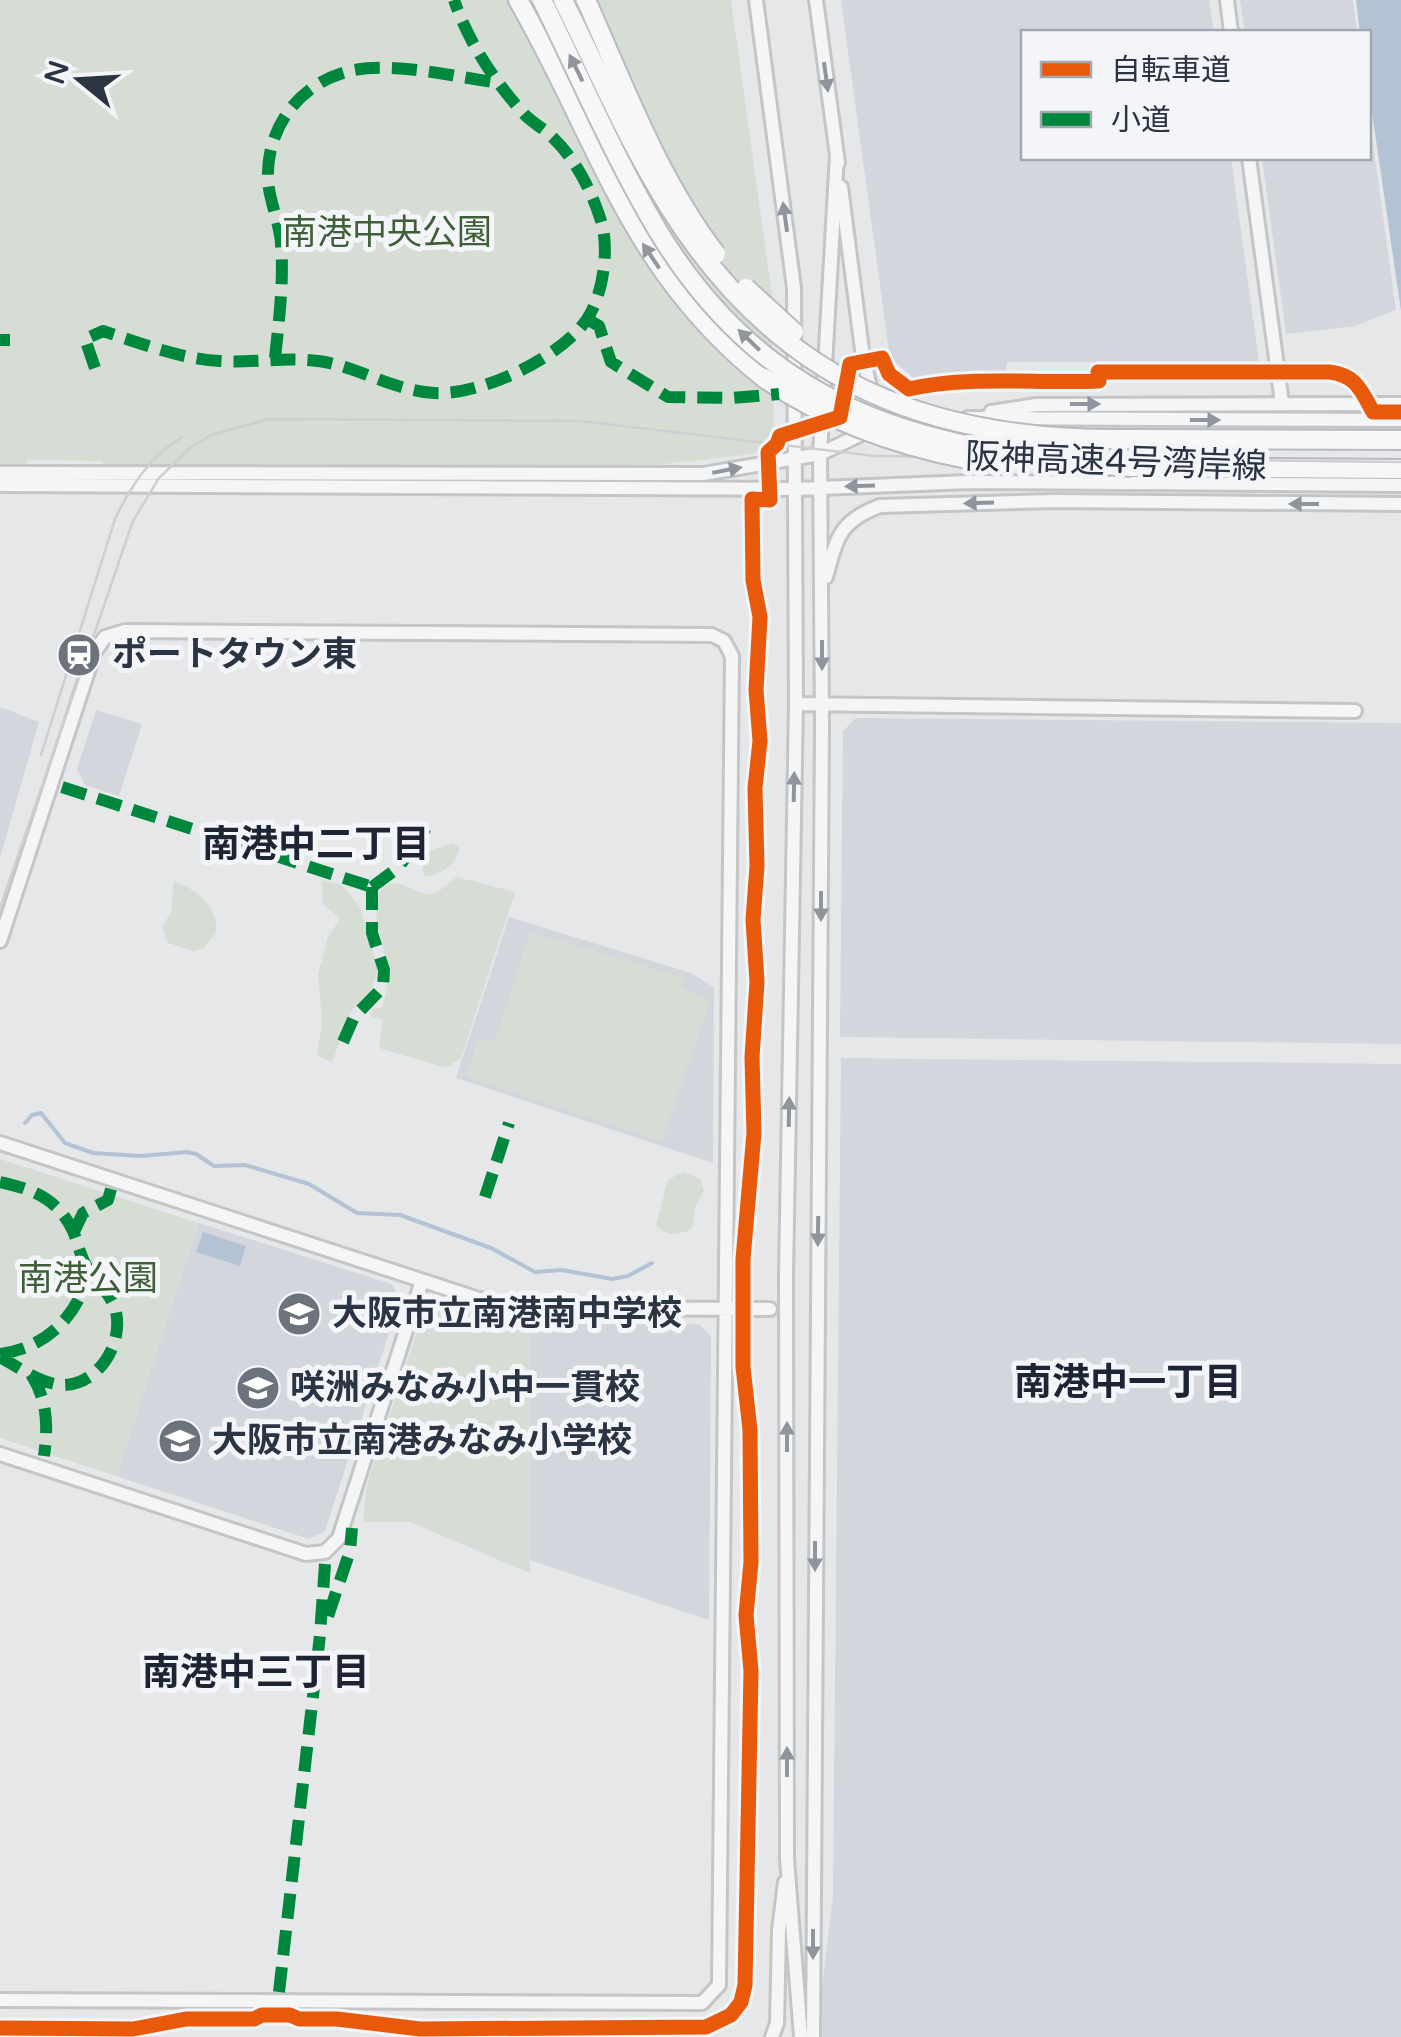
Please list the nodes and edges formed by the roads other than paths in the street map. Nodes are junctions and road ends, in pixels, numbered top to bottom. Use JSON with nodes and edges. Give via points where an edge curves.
{"nodes":[{"id":1,"x":518,"y":0,"type":"edge"},
{"id":2,"x":542,"y":0,"type":"edge"},
{"id":3,"x":563,"y":0,"type":"edge"},
{"id":4,"x":586,"y":0,"type":"edge"},
{"id":5,"x":756,"y":0,"type":"edge"},
{"id":6,"x":816,"y":0,"type":"edge"},
{"id":7,"x":1227,"y":0,"type":"edge"},
{"id":8,"x":1231,"y":30,"type":"edge"},
{"id":9,"x":837,"y":154,"type":"junction"},
{"id":10,"x":1248,"y":160,"type":"edge"},
{"id":11,"x":1282,"y":404,"type":"junction"},
{"id":12,"x":1401,"y":404,"type":"edge"},
{"id":13,"x":908,"y":417,"type":"junction"},
{"id":14,"x":954,"y":417,"type":"junction"},
{"id":15,"x":1401,"y":420,"type":"edge"},
{"id":16,"x":1130,"y":439,"type":"junction"},
{"id":17,"x":1401,"y":440,"type":"edge"},
{"id":18,"x":820,"y":454,"type":"junction"},
{"id":19,"x":796,"y":459,"type":"junction"},
{"id":20,"x":1132,"y":467,"type":"junction"},
{"id":21,"x":1401,"y":468,"type":"edge"},
{"id":22,"x":0,"y":474,"type":"edge"},
{"id":23,"x":0,"y":485,"type":"edge"},
{"id":24,"x":1401,"y":485,"type":"edge"},
{"id":25,"x":821,"y":488,"type":"junction"},
{"id":26,"x":796,"y":489,"type":"junction"},
{"id":27,"x":1401,"y":504,"type":"edge"},
{"id":28,"x":822,"y":590,"type":"junction"},
{"id":29,"x":796,"y":704,"type":"junction"},
{"id":30,"x":822,"y":704,"type":"junction"},
{"id":31,"x":1355,"y":711,"type":"dead end"},
{"id":32,"x":0,"y":941,"type":"edge"},
{"id":33,"x":0,"y":1143,"type":"edge"},
{"id":34,"x":422,"y":1281,"type":"junction"},
{"id":35,"x":770,"y":1308,"type":"dead end"},
{"id":36,"x":724,"y":1309,"type":"junction"},
{"id":37,"x":0,"y":1454,"type":"edge"},
{"id":38,"x":787,"y":1859,"type":"junction"},
{"id":39,"x":0,"y":2000,"type":"edge"},
{"id":40,"x":772,"y":2037,"type":"edge"},
{"id":41,"x":800,"y":2037,"type":"edge"},
{"id":42,"x":813,"y":2037,"type":"edge"}],
"edges":[{"from":20,"to":1,"type":"highway","name":"阪神高速4号湾岸線","one_way":true,"bridge":true,"via":[[1006,464],[937,453],[838,420],[764,378],[708,330],[651,256]]},
{"from":20,"to":2,"type":"highway","one_way":true,"bridge":true,"via":[[1006,454],[924,437],[852,410],[785,371],[724,315],[660,234]]},
{"from":3,"to":16,"type":"highway","bridge":true,"via":[[672,212],[726,284],[786,341],[857,386],[952,422],[1037,437]]},
{"from":4,"to":16,"type":"highway","name":"阪神高速4号湾岸線","bridge":true,"via":[[691,218],[729,270],[799,337],[870,382],[954,414],[1036,432]]},
{"from":19,"to":5,"type":"street","one_way":true,"via":[[794,288]]},
{"from":6,"to":9,"type":"street","one_way":true},
{"from":7,"to":8,"type":"street"},
{"from":9,"to":13,"type":"street","via":[[866,372],[878,400]]},
{"from":9,"to":18,"type":"street"},
{"from":10,"to":11,"type":"street"},
{"from":11,"to":12,"type":"street"},
{"from":14,"to":11,"type":"street","one_way":true,"via":[[1036,405]]},
{"from":13,"to":14,"type":"street"},
{"from":13,"to":18,"type":"street"},
{"from":14,"to":15,"type":"street","one_way":true},
{"from":16,"to":17,"type":"highway","name":"阪神高速4号湾岸線"},
{"from":18,"to":19,"type":"street"},
{"from":18,"to":25,"type":"street"},
{"from":22,"to":19,"type":"street","one_way":true,"via":[[703,474]]},
{"from":19,"to":26,"type":"street"},
{"from":20,"to":21,"type":"highway","name":"阪神高速4号湾岸線"},
{"from":23,"to":26,"type":"street"},
{"from":24,"to":25,"type":"street","one_way":true,"via":[[969,482]]},
{"from":25,"to":26,"type":"street"},
{"from":25,"to":28,"type":"street"},
{"from":26,"to":29,"type":"street"},
{"from":27,"to":28,"type":"street","one_way":true,"via":[[880,506],[846,523]]},
{"from":28,"to":30,"type":"street","one_way":true},
{"from":29,"to":30,"type":"street"},
{"from":38,"to":29,"type":"street","one_way":true,"via":[[786,1276]]},
{"from":30,"to":31,"type":"street"},
{"from":30,"to":42,"type":"street","one_way":true},
{"from":32,"to":36,"type":"street","via":[[94,653],[105,637],[125,631],[712,635],[724,641],[732,656]]},
{"from":33,"to":34,"type":"street"},
{"from":34,"to":36,"type":"street","via":[[533,1308]]},
{"from":34,"to":37,"type":"street","via":[[339,1538],[325,1552],[306,1554]]},
{"from":35,"to":36,"type":"street"},
{"from":36,"to":39,"type":"street","via":[[719,1985],[702,2003]]},
{"from":38,"to":40,"type":"street"},
{"from":38,"to":41,"type":"street"}]}
